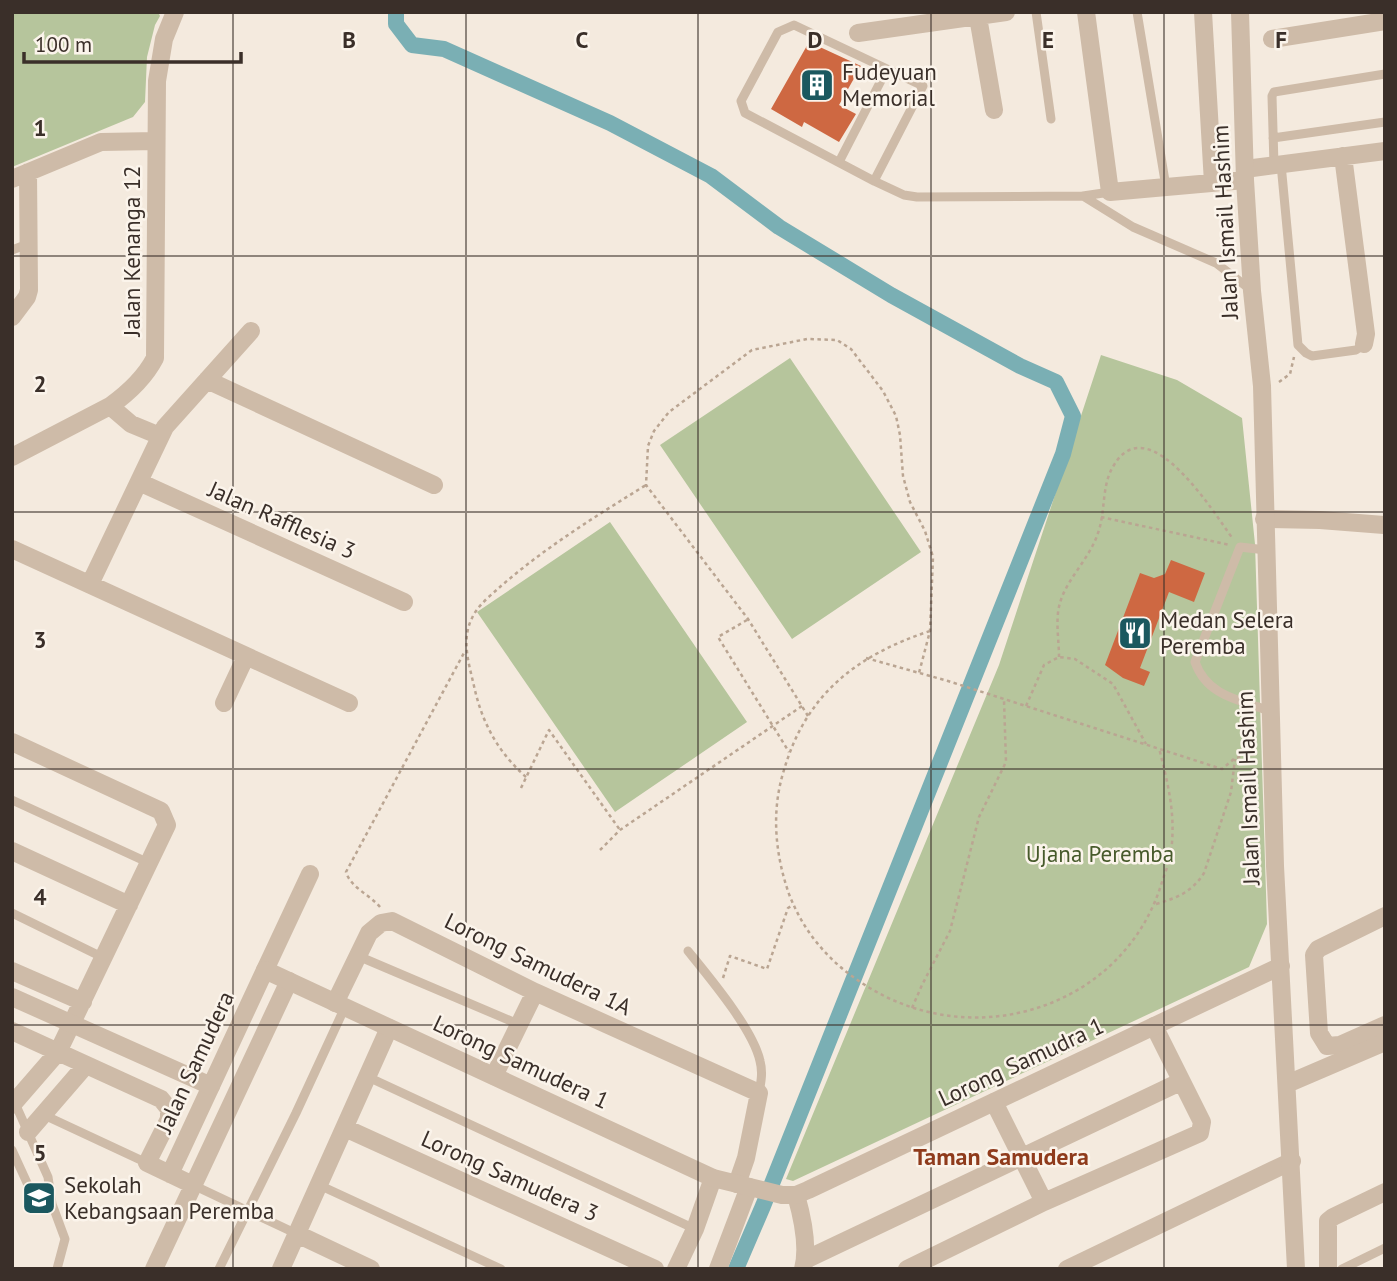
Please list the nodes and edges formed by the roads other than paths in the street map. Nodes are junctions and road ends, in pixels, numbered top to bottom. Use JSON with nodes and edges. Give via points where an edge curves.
{"nodes":[{"id":1,"x":175,"y":12,"type":"edge"},
{"id":2,"x":1006,"y":12,"type":"edge"},
{"id":3,"x":1036,"y":12,"type":"edge"},
{"id":4,"x":1086,"y":12,"type":"edge"},
{"id":5,"x":1137,"y":12,"type":"edge"},
{"id":6,"x":1203,"y":12,"type":"edge"},
{"id":7,"x":1240,"y":12,"type":"edge"},
{"id":8,"x":978,"y":17,"type":"junction"},
{"id":9,"x":1385,"y":21,"type":"edge"},
{"id":10,"x":858,"y":33,"type":"dead end"},
{"id":11,"x":1272,"y":40,"type":"dead end"},
{"id":12,"x":887,"y":69,"type":"junction"},
{"id":13,"x":1385,"y":74,"type":"edge"},
{"id":14,"x":994,"y":110,"type":"dead end"},
{"id":15,"x":1051,"y":119,"type":"dead end"},
{"id":16,"x":1385,"y":122,"type":"edge"},
{"id":17,"x":1273,"y":138,"type":"junction"},
{"id":18,"x":156,"y":141,"type":"junction"},
{"id":19,"x":1385,"y":151,"type":"edge"},
{"id":20,"x":1343,"y":156,"type":"junction"},
{"id":21,"x":839,"y":162,"type":"junction"},
{"id":22,"x":1278,"y":165,"type":"junction"},
{"id":23,"x":1245,"y":175,"type":"junction"},
{"id":24,"x":20,"y":176,"type":"edge"},
{"id":25,"x":874,"y":181,"type":"junction"},
{"id":26,"x":1213,"y":183,"type":"junction"},
{"id":27,"x":1166,"y":187,"type":"junction"},
{"id":28,"x":1110,"y":192,"type":"junction"},
{"id":29,"x":1083,"y":196,"type":"junction"},
{"id":30,"x":20,"y":247,"type":"edge"},
{"id":31,"x":1252,"y":291,"type":"junction"},
{"id":32,"x":12,"y":317,"type":"edge"},
{"id":33,"x":251,"y":331,"type":"dead end"},
{"id":34,"x":1364,"y":344,"type":"joint"},
{"id":35,"x":207,"y":380,"type":"junction"},
{"id":36,"x":110,"y":406,"type":"junction"},
{"id":37,"x":160,"y":436,"type":"junction"},
{"id":38,"x":12,"y":457,"type":"edge"},
{"id":39,"x":139,"y":482,"type":"junction"},
{"id":40,"x":434,"y":485,"type":"dead end"},
{"id":41,"x":1264,"y":519,"type":"junction"},
{"id":42,"x":1384,"y":525,"type":"edge"},
{"id":43,"x":12,"y":549,"type":"edge"},
{"id":44,"x":1265,"y":550,"type":"junction"},
{"id":45,"x":90,"y":584,"type":"junction"},
{"id":46,"x":404,"y":602,"type":"dead end"},
{"id":47,"x":246,"y":656,"type":"junction"},
{"id":48,"x":224,"y":703,"type":"dead end"},
{"id":49,"x":349,"y":703,"type":"dead end"},
{"id":50,"x":1270,"y":711,"type":"junction"},
{"id":51,"x":12,"y":742,"type":"edge"},
{"id":52,"x":12,"y":800,"type":"edge"},
{"id":53,"x":12,"y":851,"type":"edge"},
{"id":54,"x":149,"y":863,"type":"junction"},
{"id":55,"x":310,"y":874,"type":"dead end"},
{"id":56,"x":129,"y":905,"type":"junction"},
{"id":57,"x":12,"y":913,"type":"edge"},
{"id":58,"x":1385,"y":916,"type":"edge"},
{"id":59,"x":688,"y":951,"type":"dead end"},
{"id":60,"x":358,"y":956,"type":"junction"},
{"id":61,"x":104,"y":958,"type":"junction"},
{"id":62,"x":1281,"y":967,"type":"junction"},
{"id":63,"x":265,"y":970,"type":"junction"},
{"id":64,"x":12,"y":971,"type":"edge"},
{"id":65,"x":289,"y":981,"type":"junction"},
{"id":66,"x":535,"y":992,"type":"junction"},
{"id":67,"x":12,"y":997,"type":"edge"},
{"id":68,"x":83,"y":1002,"type":"junction"},
{"id":69,"x":340,"y":1005,"type":"junction"},
{"id":70,"x":73,"y":1024,"type":"junction"},
{"id":71,"x":518,"y":1024,"type":"junction"},
{"id":72,"x":1385,"y":1025,"type":"edge"},
{"id":73,"x":1154,"y":1026,"type":"junction"},
{"id":74,"x":389,"y":1028,"type":"junction"},
{"id":75,"x":12,"y":1031,"type":"edge"},
{"id":76,"x":1385,"y":1042,"type":"edge"},
{"id":77,"x":58,"y":1052,"type":"junction"},
{"id":78,"x":86,"y":1065,"type":"junction"},
{"id":79,"x":494,"y":1076,"type":"junction"},
{"id":80,"x":368,"y":1077,"type":"junction"},
{"id":81,"x":1180,"y":1082,"type":"junction"},
{"id":82,"x":1287,"y":1084,"type":"junction"},
{"id":83,"x":211,"y":1086,"type":"junction"},
{"id":84,"x":759,"y":1093,"type":"junction"},
{"id":85,"x":994,"y":1102,"type":"junction"},
{"id":86,"x":13,"y":1103,"type":"edge"},
{"id":87,"x":44,"y":1115,"type":"junction"},
{"id":88,"x":345,"y":1128,"type":"junction"},
{"id":89,"x":28,"y":1132,"type":"junction"},
{"id":90,"x":12,"y":1150,"type":"edge"},
{"id":91,"x":1020,"y":1157,"type":"junction"},
{"id":92,"x":1292,"y":1161,"type":"junction"},
{"id":93,"x":148,"y":1163,"type":"junction"},
{"id":94,"x":170,"y":1174,"type":"junction"},
{"id":95,"x":713,"y":1178,"type":"junction"},
{"id":96,"x":193,"y":1185,"type":"junction"},
{"id":97,"x":319,"y":1185,"type":"junction"},
{"id":98,"x":749,"y":1187,"type":"junction"},
{"id":99,"x":1385,"y":1192,"type":"edge"},
{"id":100,"x":789,"y":1195,"type":"junction"},
{"id":101,"x":1044,"y":1202,"type":"junction"},
{"id":102,"x":52,"y":1204,"type":"junction"},
{"id":103,"x":247,"y":1210,"type":"junction"},
{"id":104,"x":695,"y":1229,"type":"junction"},
{"id":105,"x":297,"y":1234,"type":"junction"},
{"id":106,"x":1385,"y":1248,"type":"edge"},
{"id":107,"x":804,"y":1264,"type":"edge"},
{"id":108,"x":368,"y":1268,"type":"edge"},
{"id":109,"x":57,"y":1269,"type":"edge"},
{"id":110,"x":154,"y":1269,"type":"edge"},
{"id":111,"x":219,"y":1269,"type":"edge"},
{"id":112,"x":281,"y":1269,"type":"edge"},
{"id":113,"x":501,"y":1269,"type":"edge"},
{"id":114,"x":655,"y":1269,"type":"edge"},
{"id":115,"x":676,"y":1269,"type":"edge"},
{"id":116,"x":718,"y":1269,"type":"edge"},
{"id":117,"x":907,"y":1269,"type":"edge"},
{"id":118,"x":1067,"y":1269,"type":"edge"},
{"id":119,"x":1296,"y":1269,"type":"edge"},
{"id":120,"x":1328,"y":1269,"type":"edge"},
{"id":121,"x":1342,"y":1269,"type":"edge"}],
"edges":[{"from":1,"to":18,"type":"street","name":"Jalan Kenanga 12","via":[[159,58]]},
{"from":2,"to":8,"type":"street"},
{"from":3,"to":15,"type":"lane"},
{"from":4,"to":28,"type":"street"},
{"from":5,"to":27,"type":"lane"},
{"from":6,"to":26,"type":"street"},
{"from":7,"to":23,"type":"street","name":"Jalan Ismail Hashim"},
{"from":8,"to":10,"type":"street"},
{"from":8,"to":14,"type":"street"},
{"from":9,"to":11,"type":"street"},
{"from":12,"to":21,"type":"lane"},
{"from":12,"to":21,"type":"lane","via":[[794,24],[778,32],[741,101],[746,113]]},
{"from":12,"to":25,"type":"lane","via":[[923,86]]},
{"from":13,"to":17,"type":"lane","via":[[1277,90],[1272,96]]},
{"from":16,"to":17,"type":"lane"},
{"from":17,"to":22,"type":"lane"},
{"from":18,"to":24,"type":"street","via":[[101,142]]},
{"from":18,"to":36,"type":"street","name":"Jalan Kenanga 12","via":[[157,348],[150,368]]},
{"from":19,"to":20,"type":"street"},
{"from":20,"to":22,"type":"street"},
{"from":20,"to":34,"type":"street"},
{"from":21,"to":25,"type":"lane"},
{"from":22,"to":23,"type":"street"},
{"from":22,"to":34,"type":"lane","via":[[1296,337],[1302,350],[1312,356],[1356,350]]},
{"from":23,"to":26,"type":"street"},
{"from":23,"to":31,"type":"street","name":"Jalan Ismail Hashim"},
{"from":24,"to":30,"type":"street"},
{"from":25,"to":29,"type":"lane","via":[[917,197]]},
{"from":26,"to":27,"type":"street"},
{"from":27,"to":28,"type":"street"},
{"from":28,"to":29,"type":"lane"},
{"from":29,"to":31,"type":"lane","via":[[1133,227],[1216,263]]},
{"from":30,"to":32,"type":"street","via":[[29,290]]},
{"from":31,"to":41,"type":"street","name":"Jalan Ismail Hashim","via":[[1262,386]]},
{"from":33,"to":35,"type":"street"},
{"from":35,"to":37,"type":"street"},
{"from":35,"to":40,"type":"street"},
{"from":36,"to":37,"type":"street","via":[[131,424]]},
{"from":36,"to":38,"type":"street","name":"Jalan Kenanga 12"},
{"from":37,"to":39,"type":"street"},
{"from":39,"to":45,"type":"street"},
{"from":39,"to":46,"type":"street","name":"Jalan Rafflesia 3"},
{"from":41,"to":42,"type":"street"},
{"from":41,"to":44,"type":"street","name":"Jalan Ismail Hashim"},
{"from":43,"to":45,"type":"street"},
{"from":44,"to":50,"type":"street","name":"Jalan Ismail Hashim"},
{"from":44,"to":50,"type":"lane","via":[[1240,547],[1195,662],[1208,686]]},
{"from":45,"to":47,"type":"street"},
{"from":47,"to":48,"type":"street"},
{"from":47,"to":49,"type":"street"},
{"from":50,"to":62,"type":"street","name":"Jalan Ismail Hashim"},
{"from":51,"to":54,"type":"street","via":[[161,811],[167,825]]},
{"from":52,"to":54,"type":"lane"},
{"from":53,"to":56,"type":"street"},
{"from":54,"to":56,"type":"street"},
{"from":55,"to":63,"type":"street","name":"Jalan Samudera"},
{"from":56,"to":61,"type":"street"},
{"from":57,"to":61,"type":"lane"},
{"from":58,"to":72,"type":"street","via":[[1314,955],[1319,1033],[1327,1046]]},
{"from":59,"to":84,"type":"lane","via":[[752,1041],[760,1059]]},
{"from":60,"to":66,"type":"street","name":"Lorong Samudera 1A","via":[[369,933],[392,921]]},
{"from":60,"to":69,"type":"street"},
{"from":60,"to":71,"type":"lane"},
{"from":61,"to":68,"type":"street"},
{"from":62,"to":73,"type":"street","name":"Lorong Samudra 1"},
{"from":62,"to":82,"type":"street","name":"Jalan Ismail Hashim"},
{"from":63,"to":65,"type":"street","name":"Lorong Samudera 1"},
{"from":63,"to":83,"type":"street","name":"Jalan Samudera"},
{"from":64,"to":68,"type":"street"},
{"from":65,"to":69,"type":"street","name":"Lorong Samudera 1"},
{"from":65,"to":96,"type":"street"},
{"from":66,"to":71,"type":"street"},
{"from":66,"to":84,"type":"street","name":"Lorong Samudera 1A"},
{"from":67,"to":70,"type":"street"},
{"from":68,"to":70,"type":"street"},
{"from":69,"to":74,"type":"street","name":"Lorong Samudera 1"},
{"from":69,"to":103,"type":"lane","via":[[296,1114]]},
{"from":70,"to":77,"type":"street"},
{"from":70,"to":83,"type":"street"},
{"from":71,"to":79,"type":"street"},
{"from":73,"to":81,"type":"street"},
{"from":73,"to":85,"type":"street","name":"Lorong Samudra 1"},
{"from":74,"to":79,"type":"street","name":"Lorong Samudera 1"},
{"from":74,"to":80,"type":"street"},
{"from":75,"to":77,"type":"street"},
{"from":76,"to":82,"type":"street"},
{"from":77,"to":78,"type":"street"},
{"from":77,"to":86,"type":"street"},
{"from":78,"to":87,"type":"street"},
{"from":78,"to":93,"type":"street","via":[[161,1099],[169,1109],[169,1119]]},
{"from":79,"to":95,"type":"street","name":"Lorong Samudera 1"},
{"from":80,"to":88,"type":"street"},
{"from":80,"to":104,"type":"lane"},
{"from":81,"to":91,"type":"street"},
{"from":81,"to":101,"type":"street","via":[[1202,1122],[1200,1133]]},
{"from":82,"to":92,"type":"street","name":"Jalan Ismail Hashim"},
{"from":83,"to":94,"type":"street","name":"Jalan Samudera"},
{"from":84,"to":98,"type":"street","via":[[746,1158]]},
{"from":85,"to":91,"type":"street"},
{"from":85,"to":100,"type":"street","name":"Lorong Samudra 1"},
{"from":86,"to":89,"type":"lane"},
{"from":87,"to":89,"type":"street"},
{"from":87,"to":93,"type":"lane"},
{"from":88,"to":97,"type":"street"},
{"from":88,"to":114,"type":"street","name":"Lorong Samudera 3"},
{"from":89,"to":102,"type":"lane","via":[[48,1177]]},
{"from":90,"to":102,"type":"lane","via":[[28,1185]]},
{"from":91,"to":101,"type":"street"},
{"from":91,"to":107,"type":"street"},
{"from":92,"to":118,"type":"street"},
{"from":92,"to":119,"type":"street","name":"Jalan Ismail Hashim"},
{"from":93,"to":94,"type":"street"},
{"from":94,"to":96,"type":"street"},
{"from":95,"to":98,"type":"street","name":"Lorong Samudera 1"},
{"from":95,"to":104,"type":"street"},
{"from":96,"to":103,"type":"lane"},
{"from":96,"to":110,"type":"street"},
{"from":97,"to":105,"type":"street"},
{"from":97,"to":113,"type":"lane"},
{"from":98,"to":100,"type":"street","name":"Lorong Samudera 1"},
{"from":98,"to":116,"type":"street"},
{"from":99,"to":120,"type":"street","via":[[1328,1221]]},
{"from":100,"to":107,"type":"street","via":[[800,1207]]},
{"from":101,"to":117,"type":"street"},
{"from":102,"to":109,"type":"lane","via":[[65,1239]]},
{"from":103,"to":105,"type":"lane"},
{"from":103,"to":111,"type":"lane"},
{"from":104,"to":115,"type":"street"},
{"from":105,"to":108,"type":"street"},
{"from":105,"to":112,"type":"street"},
{"from":106,"to":121,"type":"lane"}]}
